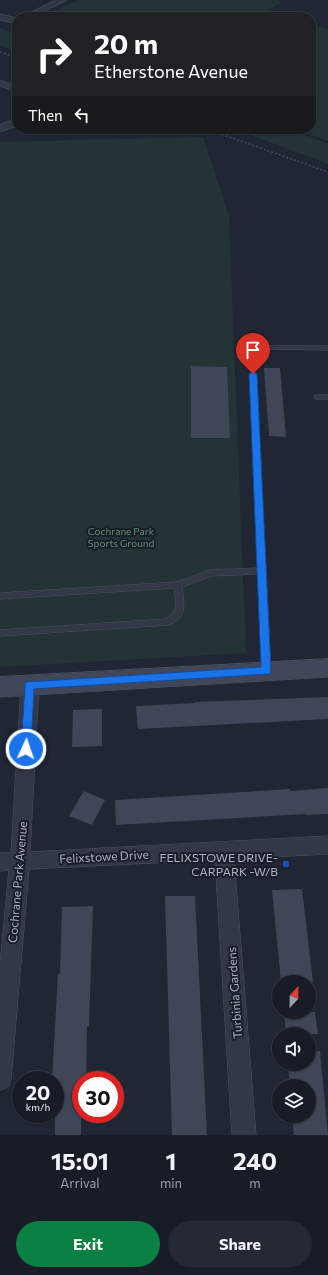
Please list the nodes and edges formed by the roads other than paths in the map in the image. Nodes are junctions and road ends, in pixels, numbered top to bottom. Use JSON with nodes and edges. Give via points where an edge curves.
{"nodes":[{"id":1,"x":63,"y":0,"type":"edge"},
{"id":2,"x":37,"y":12,"type":"edge"},
{"id":3,"x":0,"y":17,"type":"edge"},
{"id":4,"x":12,"y":20,"type":"edge"},
{"id":5,"x":0,"y":83,"type":"edge"},
{"id":6,"x":12,"y":87,"type":"edge"},
{"id":7,"x":12,"y":124,"type":"edge"},
{"id":8,"x":0,"y":129,"type":"edge"},
{"id":9,"x":265,"y":348,"type":"dead end"},
{"id":10,"x":328,"y":348,"type":"edge"},
{"id":11,"x":253,"y":374,"type":"dead end"},
{"id":12,"x":317,"y":397,"type":"dead end"},
{"id":13,"x":328,"y":397,"type":"edge"},
{"id":14,"x":262,"y":571,"type":"junction"},
{"id":15,"x":178,"y":585,"type":"junction"},
{"id":16,"x":0,"y":596,"type":"edge"},
{"id":17,"x":0,"y":633,"type":"edge"},
{"id":18,"x":328,"y":668,"type":"edge"},
{"id":19,"x":266,"y":671,"type":"junction"},
{"id":20,"x":30,"y":685,"type":"junction"},
{"id":21,"x":0,"y":687,"type":"edge"},
{"id":22,"x":328,"y":845,"type":"edge"},
{"id":23,"x":224,"y":850,"type":"junction"},
{"id":24,"x":20,"y":861,"type":"junction"},
{"id":25,"x":0,"y":862,"type":"edge"},
{"id":26,"x":0,"y":1079,"type":"edge"},
{"id":27,"x":244,"y":1135,"type":"edge"}],
"edges":[{"from":1,"to":2,"type":"street"},
{"from":3,"to":4,"type":"street"},
{"from":5,"to":6,"type":"street"},
{"from":7,"to":8,"type":"street"},
{"from":9,"to":10,"type":"lane"},
{"from":11,"to":14,"type":"lane"},
{"from":12,"to":13,"type":"lane"},
{"from":14,"to":15,"type":"lane","via":[[210,573]]},
{"from":14,"to":19,"type":"lane"},
{"from":15,"to":16,"type":"lane"},
{"from":15,"to":17,"type":"lane","via":[[180,606],[177,616],[168,622]]},
{"from":18,"to":19,"type":"street"},
{"from":19,"to":20,"type":"street"},
{"from":20,"to":21,"type":"street"},
{"from":20,"to":24,"type":"street","name":"Cochrane Park Avenue"},
{"from":22,"to":23,"type":"street","name":"Felixstowe Drive"},
{"from":23,"to":24,"type":"street","name":"Felixstowe Drive"},
{"from":23,"to":27,"type":"street","name":"Turbinia Gardens"},
{"from":24,"to":25,"type":"street","name":"Felixstowe Drive"},
{"from":24,"to":26,"type":"street","name":"Cochrane Park Avenue"}]}
